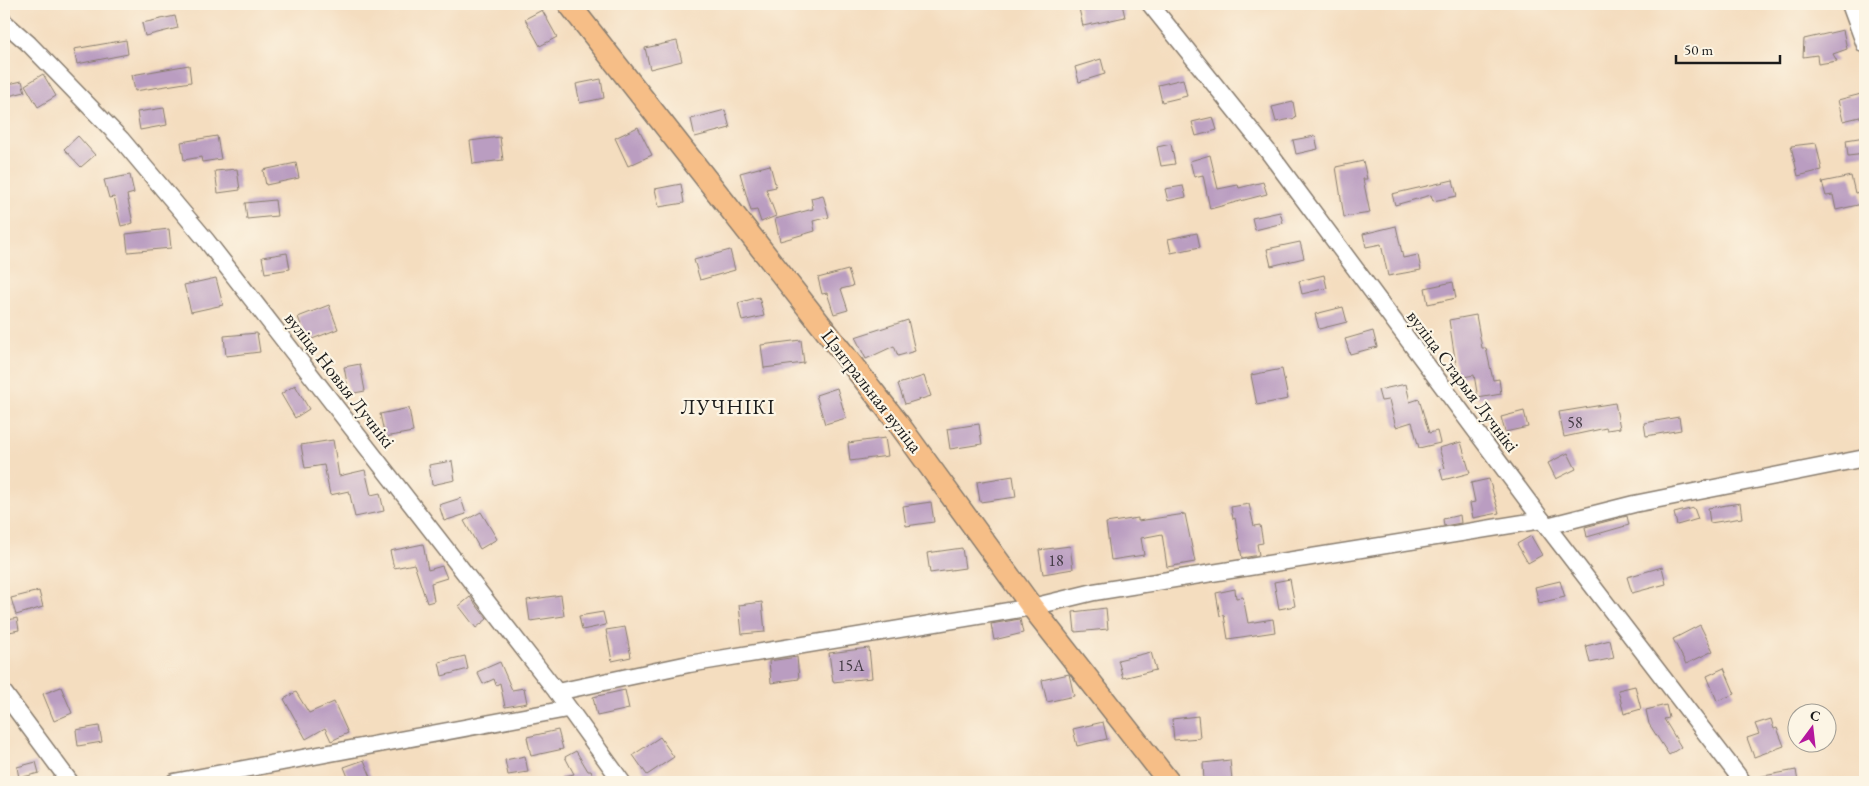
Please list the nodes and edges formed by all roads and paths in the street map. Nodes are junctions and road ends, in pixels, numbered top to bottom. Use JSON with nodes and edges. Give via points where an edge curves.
{"nodes":[{"id":1,"x":569,"y":4,"type":"edge"},
{"id":2,"x":1150,"y":4,"type":"edge"},
{"id":3,"x":1850,"y":4,"type":"edge"},
{"id":4,"x":4,"y":22,"type":"edge"},
{"id":5,"x":1865,"y":45,"type":"edge"},
{"id":6,"x":1865,"y":458,"type":"edge"},
{"id":7,"x":1544,"y":523,"type":"junction"},
{"id":8,"x":1032,"y":607,"type":"junction"},
{"id":9,"x":557,"y":692,"type":"junction"},
{"id":10,"x":4,"y":693,"type":"edge"},
{"id":11,"x":567,"y":709,"type":"junction"},
{"id":12,"x":70,"y":782,"type":"edge"},
{"id":13,"x":174,"y":782,"type":"edge"},
{"id":14,"x":622,"y":782,"type":"edge"},
{"id":15,"x":1169,"y":782,"type":"edge"},
{"id":16,"x":1743,"y":782,"type":"edge"}],
"edges":[{"from":1,"to":8,"type":"main road","name":"Цэнтральная вуліца","via":[[898,423]]},
{"from":2,"to":7,"type":"street","name":"вуліца Старыя Лучнікі","via":[[1267,150]]},
{"from":3,"to":5,"type":"street"},
{"from":4,"to":9,"type":"street","name":"вуліца Новыя Лучнікі","via":[[121,139],[206,240]]},
{"from":6,"to":7,"type":"street"},
{"from":7,"to":8,"type":"street","via":[[1094,592]]},
{"from":7,"to":16,"type":"street","name":"вуліца Старыя Лучнікі"},
{"from":8,"to":9,"type":"street","via":[[689,664]]},
{"from":8,"to":15,"type":"main road","name":"Цэнтральная вуліца"},
{"from":9,"to":11,"type":"street","name":"вуліца Новыя Лучнікі"},
{"from":10,"to":12,"type":"street"},
{"from":11,"to":13,"type":"street"},
{"from":11,"to":14,"type":"street","name":"вуліца Новыя Лучнікі"}]}
